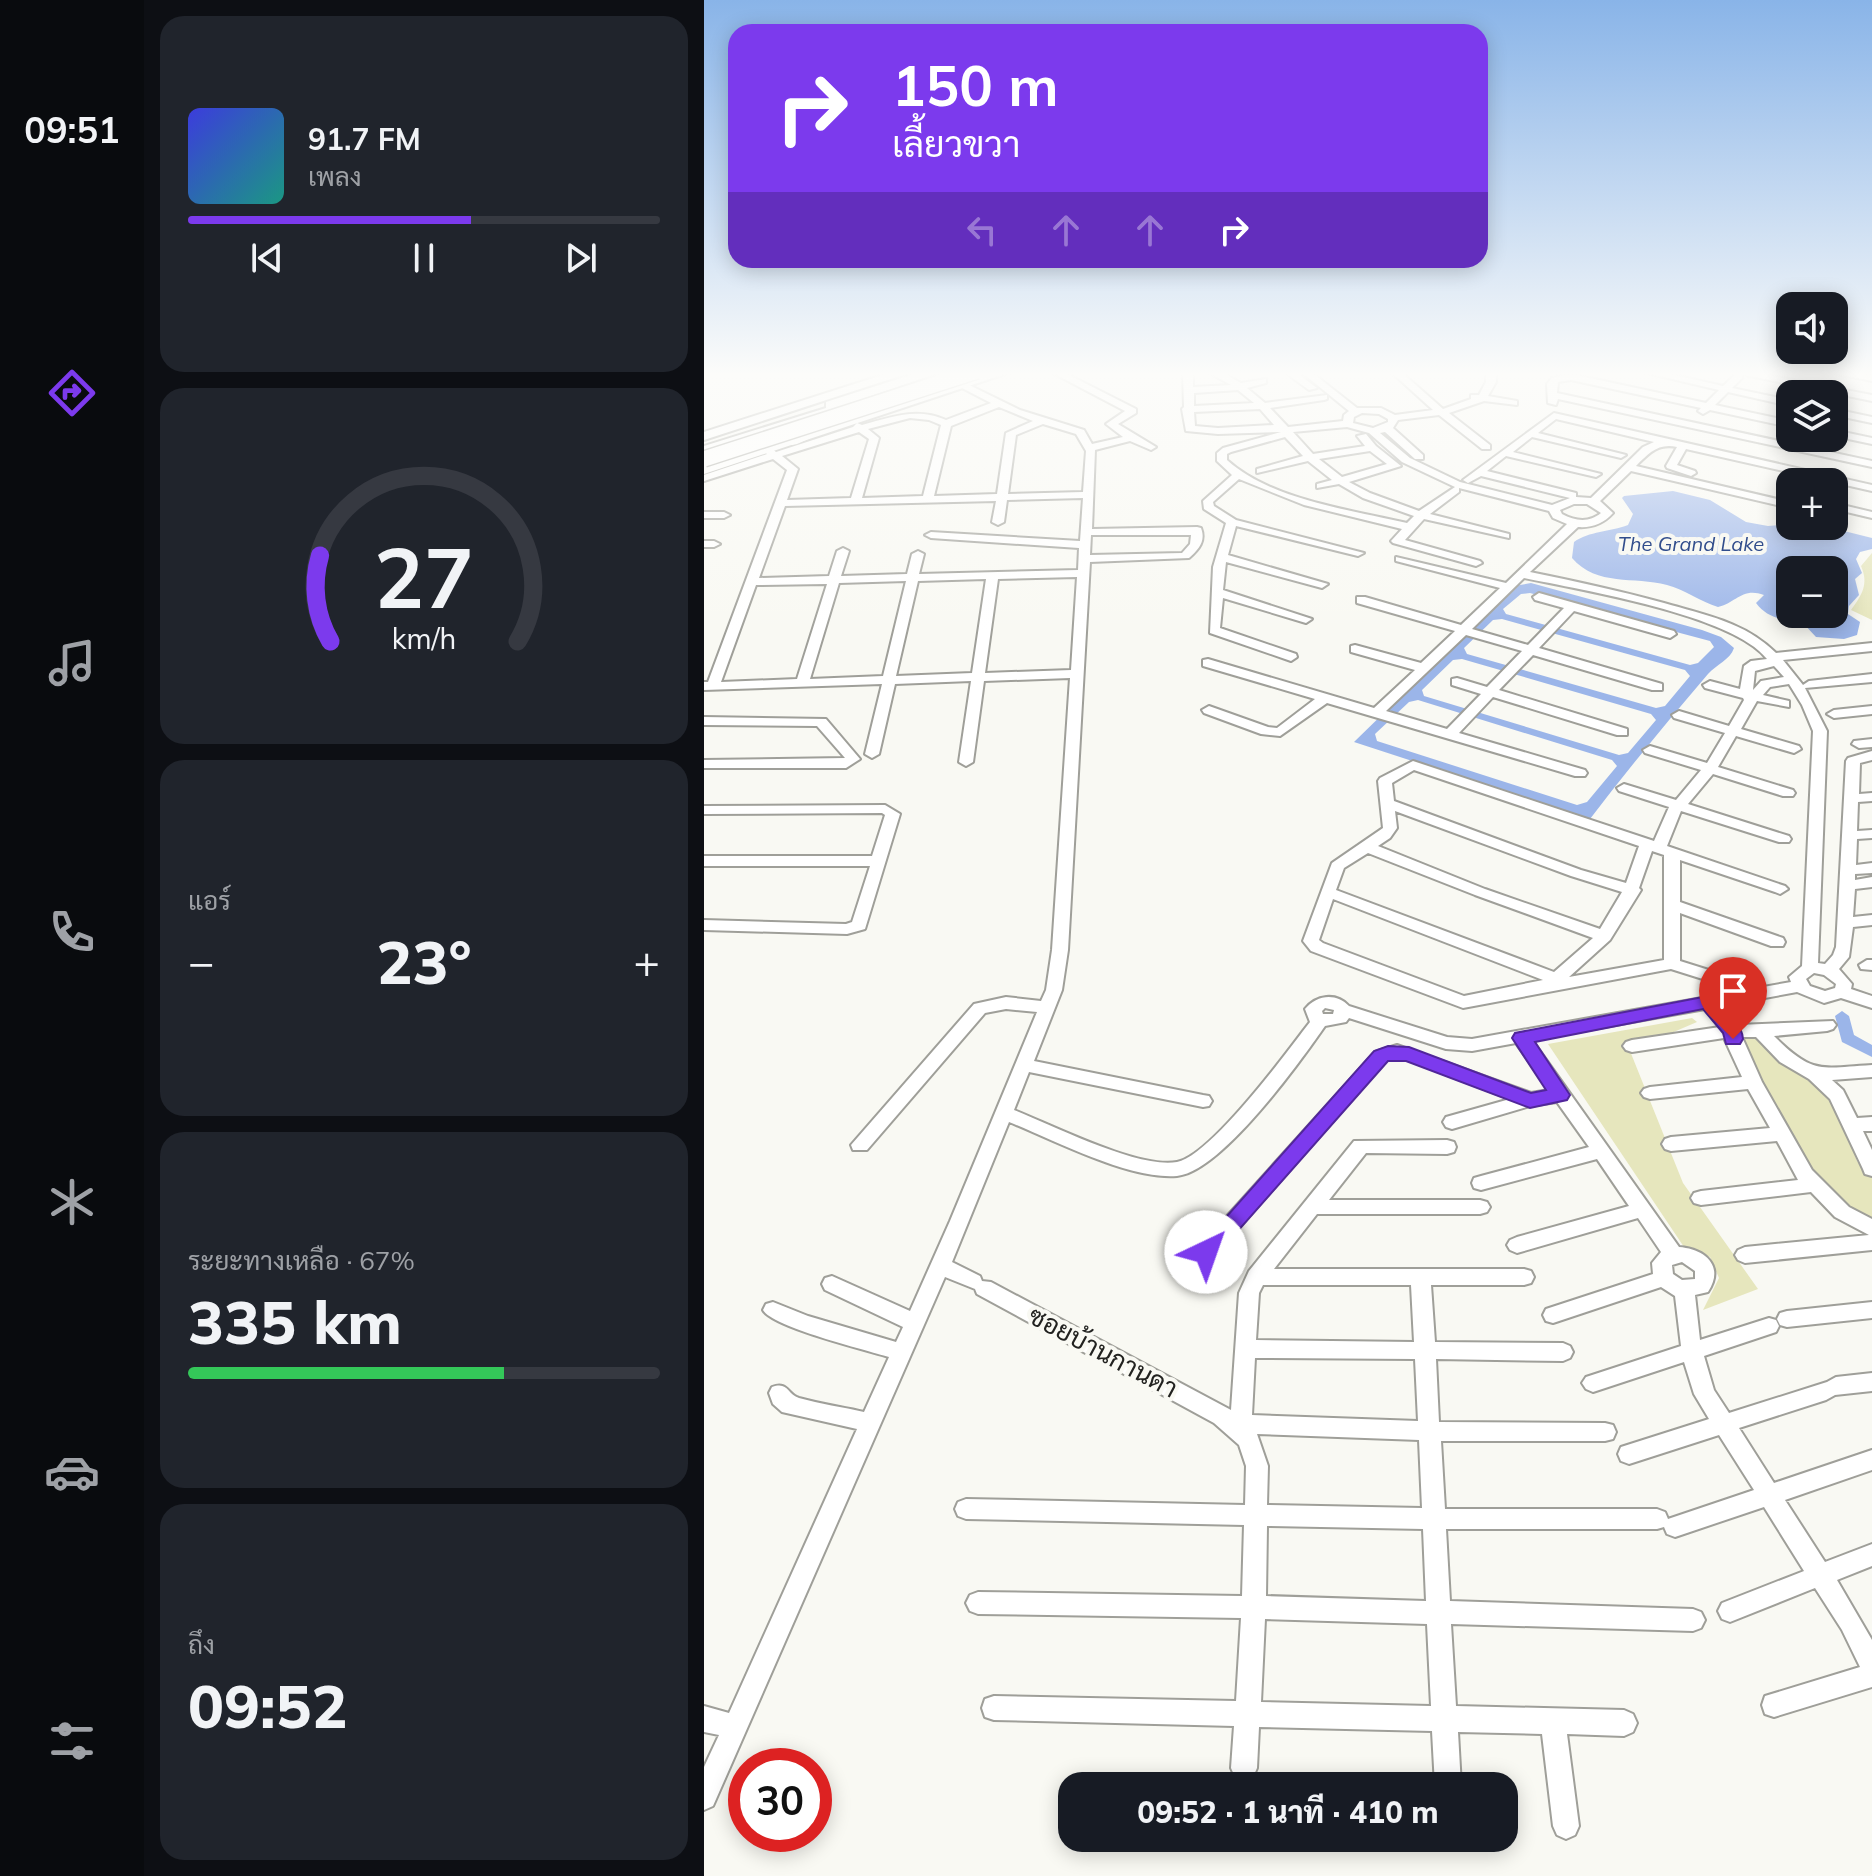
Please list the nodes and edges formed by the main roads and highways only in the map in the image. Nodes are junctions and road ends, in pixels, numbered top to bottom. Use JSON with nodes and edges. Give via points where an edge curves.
{"nodes":[{"id":1,"x":746,"y":459,"type":"edge"},
{"id":2,"x":704,"y":470,"type":"edge"}],
"edges":[{"from":1,"to":2,"type":"main road"}]}
